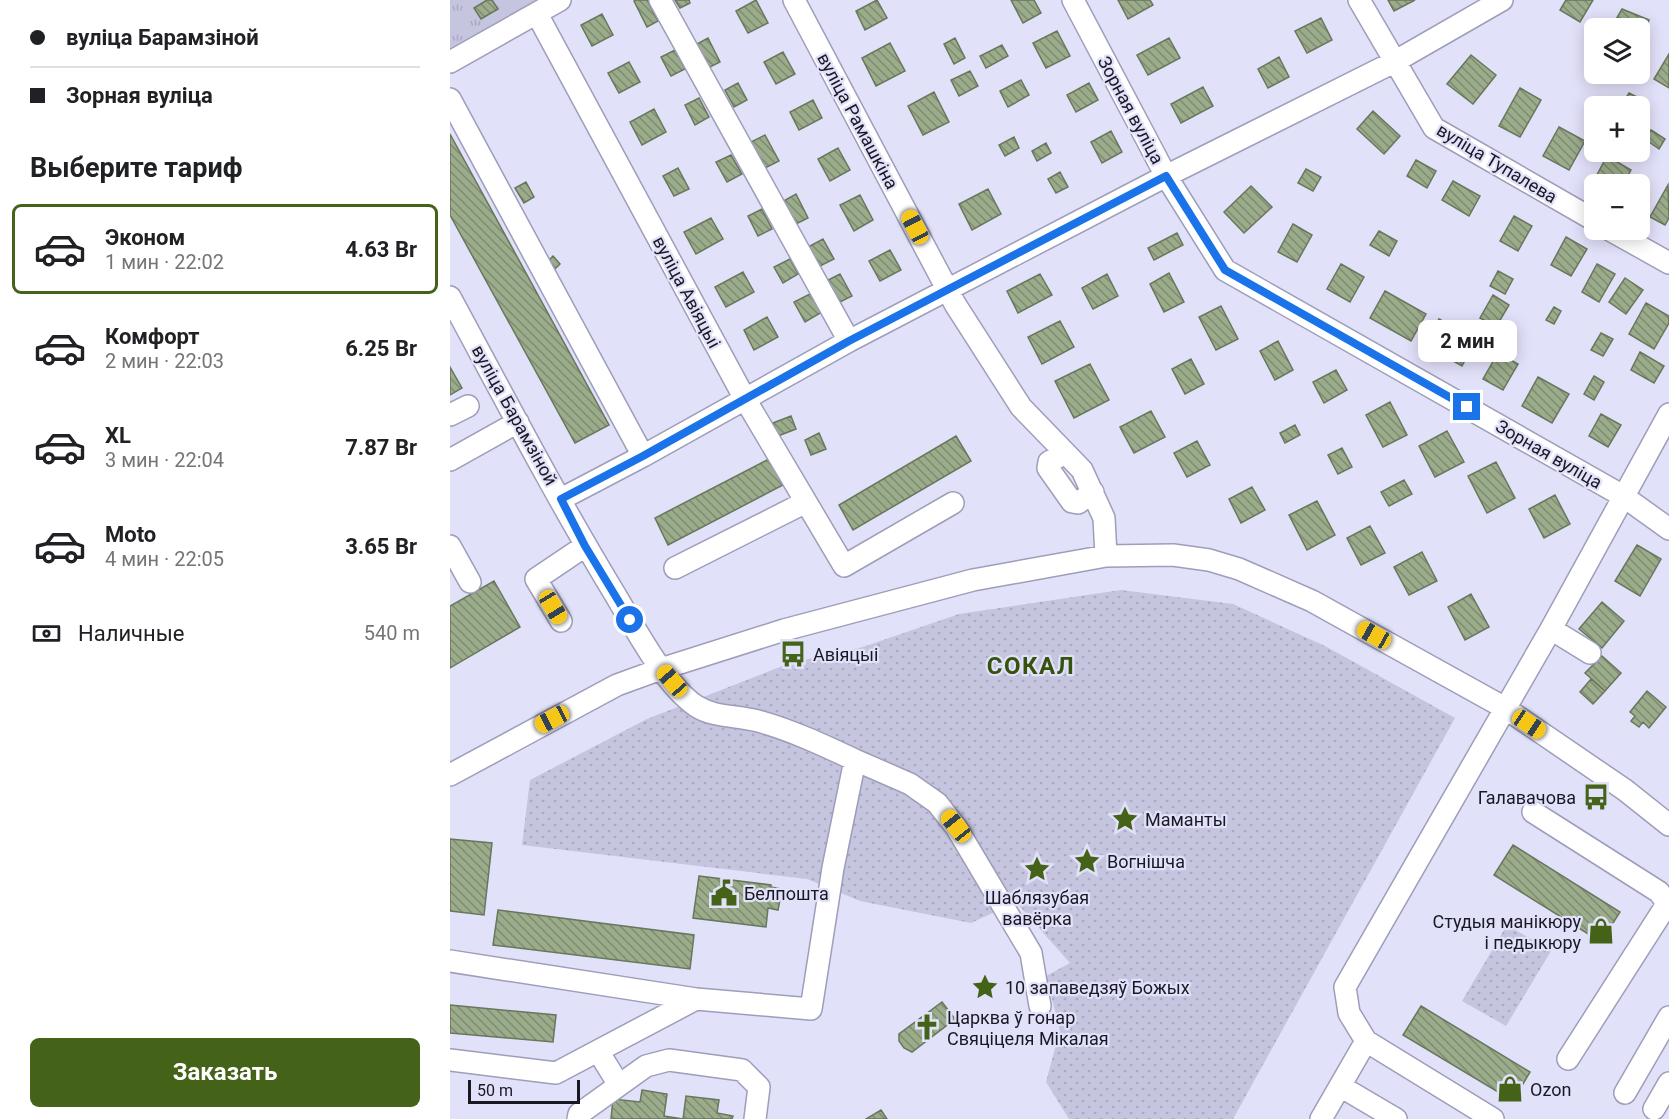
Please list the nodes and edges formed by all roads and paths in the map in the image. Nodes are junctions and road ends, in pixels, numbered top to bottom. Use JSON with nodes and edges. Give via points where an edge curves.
{"nodes":[{"id":1,"x":560,"y":0,"type":"edge"},
{"id":2,"x":660,"y":0,"type":"edge"},
{"id":3,"x":794,"y":0,"type":"edge"},
{"id":4,"x":1074,"y":0,"type":"edge"},
{"id":5,"x":1359,"y":0,"type":"edge"},
{"id":6,"x":1502,"y":0,"type":"edge"},
{"id":7,"x":537,"y":14,"type":"junction"},
{"id":8,"x":450,"y":62,"type":"edge"},
{"id":9,"x":1394,"y":62,"type":"junction"},
{"id":10,"x":450,"y":99,"type":"edge"},
{"id":11,"x":1166,"y":176,"type":"junction"},
{"id":12,"x":1584,"y":214,"type":"edge"},
{"id":13,"x":1628,"y":240,"type":"edge"},
{"id":14,"x":1669,"y":263,"type":"edge"},
{"id":15,"x":948,"y":289,"type":"junction"},
{"id":16,"x":450,"y":297,"type":"edge"},
{"id":17,"x":849,"y":341,"type":"junction"},
{"id":18,"x":745,"y":399,"type":"junction"},
{"id":19,"x":1669,"y":414,"type":"edge"},
{"id":20,"x":518,"y":422,"type":"junction"},
{"id":21,"x":643,"y":456,"type":"junction"},
{"id":22,"x":450,"y":460,"type":"edge"},
{"id":23,"x":1623,"y":496,"type":"junction"},
{"id":24,"x":561,"y":499,"type":"junction"},
{"id":25,"x":806,"y":502,"type":"junction"},
{"id":26,"x":953,"y":503,"type":"dead end"},
{"id":27,"x":1669,"y":529,"type":"edge"},
{"id":28,"x":450,"y":546,"type":"edge"},
{"id":29,"x":585,"y":546,"type":"junction"},
{"id":30,"x":1106,"y":556,"type":"junction"},
{"id":31,"x":675,"y":568,"type":"dead end"},
{"id":32,"x":470,"y":582,"type":"dead end"},
{"id":33,"x":561,"y":621,"type":"dead end"},
{"id":34,"x":1551,"y":629,"type":"junction"},
{"id":35,"x":1590,"y":653,"type":"dead end"},
{"id":36,"x":662,"y":669,"type":"junction"},
{"id":37,"x":1505,"y":708,"type":"junction"},
{"id":38,"x":855,"y":760,"type":"junction"},
{"id":39,"x":450,"y":775,"type":"edge"},
{"id":40,"x":1533,"y":812,"type":"dead end"},
{"id":41,"x":1669,"y":825,"type":"edge"},
{"id":42,"x":1668,"y":904,"type":"edge"},
{"id":43,"x":450,"y":961,"type":"edge"},
{"id":44,"x":696,"y":999,"type":"junction"},
{"id":45,"x":1040,"y":1006,"type":"dead end"},
{"id":46,"x":1669,"y":1017,"type":"edge"},
{"id":47,"x":1366,"y":1041,"type":"junction"},
{"id":48,"x":598,"y":1051,"type":"junction"},
{"id":49,"x":1568,"y":1059,"type":"dead end"},
{"id":50,"x":450,"y":1060,"type":"edge"},
{"id":51,"x":1669,"y":1083,"type":"edge"},
{"id":52,"x":619,"y":1085,"type":"junction"},
{"id":53,"x":1340,"y":1086,"type":"junction"},
{"id":54,"x":1625,"y":1093,"type":"dead end"},
{"id":55,"x":1654,"y":1109,"type":"dead end"},
{"id":56,"x":578,"y":1119,"type":"edge"},
{"id":57,"x":755,"y":1119,"type":"edge"},
{"id":58,"x":1321,"y":1119,"type":"edge"},
{"id":59,"x":1396,"y":1119,"type":"edge"},
{"id":60,"x":1493,"y":1119,"type":"edge"}],
"edges":[{"from":1,"to":7,"type":"street"},
{"from":2,"to":17,"type":"street"},
{"from":3,"to":15,"type":"street","name":"вуліца Рамашкіна"},
{"from":4,"to":11,"type":"street","name":"Зорная вуліца"},
{"from":5,"to":9,"type":"street","name":"вуліца Тупалева"},
{"from":6,"to":9,"type":"street"},
{"from":7,"to":8,"type":"street"},
{"from":7,"to":18,"type":"street","name":"вуліца Авіяцыі"},
{"from":9,"to":11,"type":"street"},
{"from":9,"to":12,"type":"street","name":"вуліца Тупалева","via":[[1434,128]]},
{"from":10,"to":21,"type":"street"},
{"from":11,"to":15,"type":"street"},
{"from":11,"to":23,"type":"street","name":"Зорная вуліца","via":[[1225,270]]},
{"from":13,"to":14,"type":"street"},
{"from":15,"to":17,"type":"street"},
{"from":15,"to":30,"type":"street","name":"вуліца Рамашкіна","via":[[1021,407],[1082,470],[1104,518]]},
{"from":16,"to":20,"type":"street","name":"вуліца Барамзіной"},
{"from":17,"to":18,"type":"street"},
{"from":18,"to":21,"type":"street"},
{"from":18,"to":25,"type":"street","name":"вуліца Авіяцыі"},
{"from":19,"to":23,"type":"street"},
{"from":20,"to":22,"type":"street"},
{"from":20,"to":24,"type":"street","name":"вуліца Барамзіной"},
{"from":21,"to":24,"type":"street"},
{"from":23,"to":27,"type":"street","name":"Зорная вуліца"},
{"from":23,"to":34,"type":"street"},
{"from":24,"to":29,"type":"street","name":"вуліца Барамзіной"},
{"from":25,"to":26,"type":"street","name":"вуліца Авіяцыі","via":[[844,566]]},
{"from":25,"to":31,"type":"street"},
{"from":28,"to":32,"type":"street"},
{"from":29,"to":33,"type":"street","via":[[536,579]]},
{"from":29,"to":36,"type":"street","name":"вуліца Барамзіной"},
{"from":30,"to":36,"type":"street","via":[[951,585],[784,630]]},
{"from":30,"to":37,"type":"street","via":[[1173,555],[1239,569],[1312,601]]},
{"from":34,"to":35,"type":"street"},
{"from":34,"to":37,"type":"street"},
{"from":36,"to":38,"type":"street","name":"вуліца Барамзіной","via":[[696,705],[711,713],[756,720]]},
{"from":36,"to":39,"type":"street","via":[[617,685]]},
{"from":37,"to":41,"type":"street"},
{"from":37,"to":47,"type":"street","via":[[1344,987],[1348,1013]]},
{"from":38,"to":44,"type":"street","via":[[811,1010]]},
{"from":38,"to":45,"type":"street","name":"вуліца Барамзіной","via":[[910,784],[937,803],[956,826],[1031,953]]},
{"from":40,"to":42,"type":"street","via":[[1659,892]]},
{"from":42,"to":49,"type":"street"},
{"from":43,"to":44,"type":"street"},
{"from":44,"to":48,"type":"street"},
{"from":46,"to":54,"type":"street"},
{"from":47,"to":53,"type":"street"},
{"from":47,"to":60,"type":"street"},
{"from":48,"to":50,"type":"street","via":[[556,1072]]},
{"from":48,"to":52,"type":"street"},
{"from":51,"to":55,"type":"street"},
{"from":52,"to":56,"type":"street","via":[[579,1114]]},
{"from":52,"to":57,"type":"street","via":[[646,1066],[669,1060],[742,1070],[759,1087]]},
{"from":53,"to":58,"type":"street"},
{"from":53,"to":59,"type":"street"}]}
